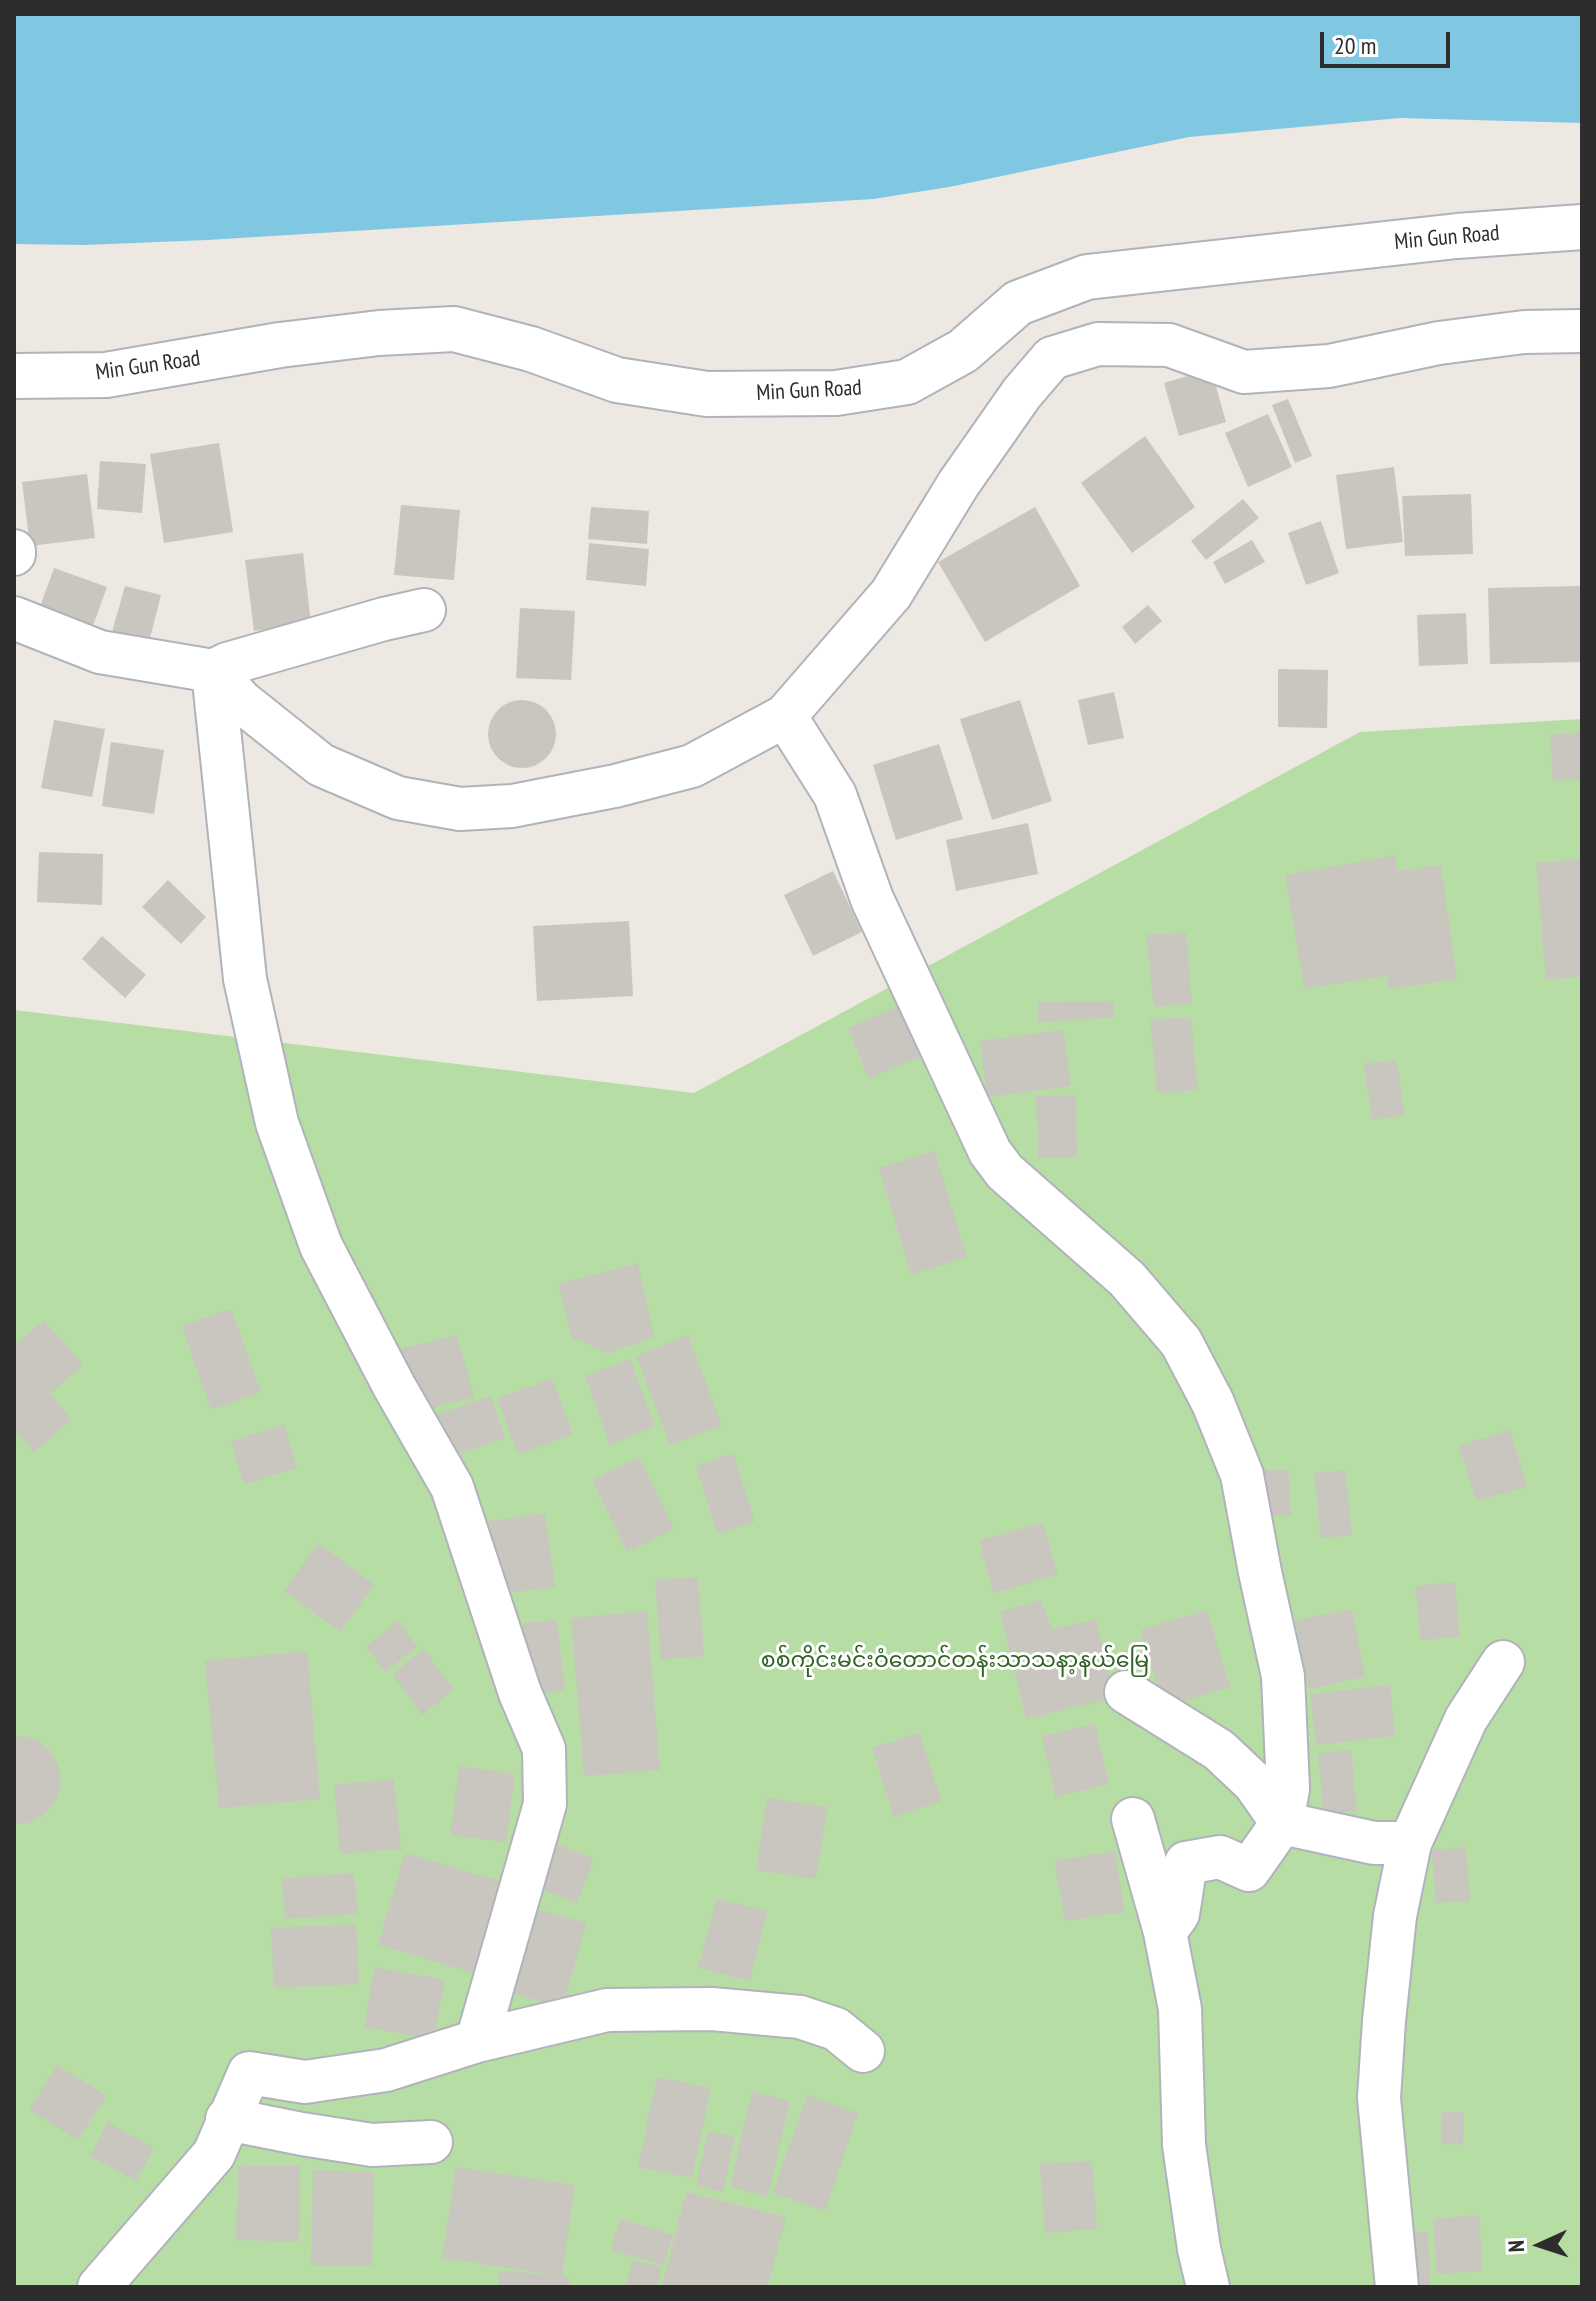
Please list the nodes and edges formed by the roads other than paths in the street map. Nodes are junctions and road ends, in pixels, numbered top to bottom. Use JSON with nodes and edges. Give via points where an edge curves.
{"nodes":[{"id":1,"x":1582,"y":227,"type":"edge"},
{"id":2,"x":1582,"y":331,"type":"edge"},
{"id":3,"x":14,"y":376,"type":"edge"},
{"id":4,"x":424,"y":610,"type":"dead end"},
{"id":5,"x":15,"y":618,"type":"edge"},
{"id":6,"x":213,"y":671,"type":"junction"},
{"id":7,"x":785,"y":716,"type":"junction"},
{"id":8,"x":1503,"y":1662,"type":"dead end"},
{"id":9,"x":1126,"y":1692,"type":"dead end"},
{"id":10,"x":1133,"y":1819,"type":"dead end"},
{"id":11,"x":1282,"y":1823,"type":"junction"},
{"id":12,"x":1410,"y":1843,"type":"junction"},
{"id":13,"x":1165,"y":1932,"type":"junction"},
{"id":14,"x":477,"y":2041,"type":"junction"},
{"id":15,"x":863,"y":2051,"type":"dead end"},
{"id":16,"x":227,"y":2119,"type":"junction"},
{"id":17,"x":431,"y":2142,"type":"dead end"},
{"id":18,"x":99,"y":2287,"type":"edge"},
{"id":19,"x":1208,"y":2287,"type":"edge"},
{"id":20,"x":1397,"y":2287,"type":"edge"}],
"edges":[{"from":1,"to":3,"type":"street","name":"Min Gun Road","via":[[1087,277],[1018,303],[963,351],[907,382],[836,393],[707,394],[617,380],[454,329],[280,345],[106,375]]},
{"from":2,"to":7,"type":"street","via":[[1524,332],[1329,366],[1244,372],[1169,345],[1098,344],[1052,358],[959,483],[891,594]]},
{"from":4,"to":6,"type":"street"},
{"from":5,"to":6,"type":"street","via":[[100,652]]},
{"from":6,"to":7,"type":"street","via":[[242,702],[321,765],[398,798],[460,809],[512,806],[692,766]]},
{"from":6,"to":14,"type":"street","via":[[245,979],[277,1123],[321,1246],[452,1487],[520,1693],[544,1749],[545,1804]]},
{"from":7,"to":11,"type":"street","via":[[835,795],[872,899],[990,1152],[1005,1172],[1136,1290],[1181,1342],[1213,1403],[1242,1475],[1283,1676],[1288,1789]]},
{"from":8,"to":12,"type":"street","via":[[1466,1719]]},
{"from":9,"to":11,"type":"street","via":[[1219,1750],[1254,1783]]},
{"from":10,"to":13,"type":"street"},
{"from":11,"to":12,"type":"street","via":[[1374,1843]]},
{"from":11,"to":13,"type":"street","via":[[1249,1870],[1220,1857],[1186,1863],[1178,1914]]},
{"from":12,"to":20,"type":"street","via":[[1395,1916],[1379,2098]]},
{"from":13,"to":19,"type":"street","via":[[1180,2009],[1184,2145]]},
{"from":14,"to":15,"type":"street","via":[[607,2010],[712,2009],[800,2017],[836,2029]]},
{"from":14,"to":16,"type":"street","via":[[386,2070],[305,2082],[249,2073]]},
{"from":16,"to":17,"type":"street","via":[[372,2145]]},
{"from":16,"to":18,"type":"street","via":[[214,2154]]}]}
